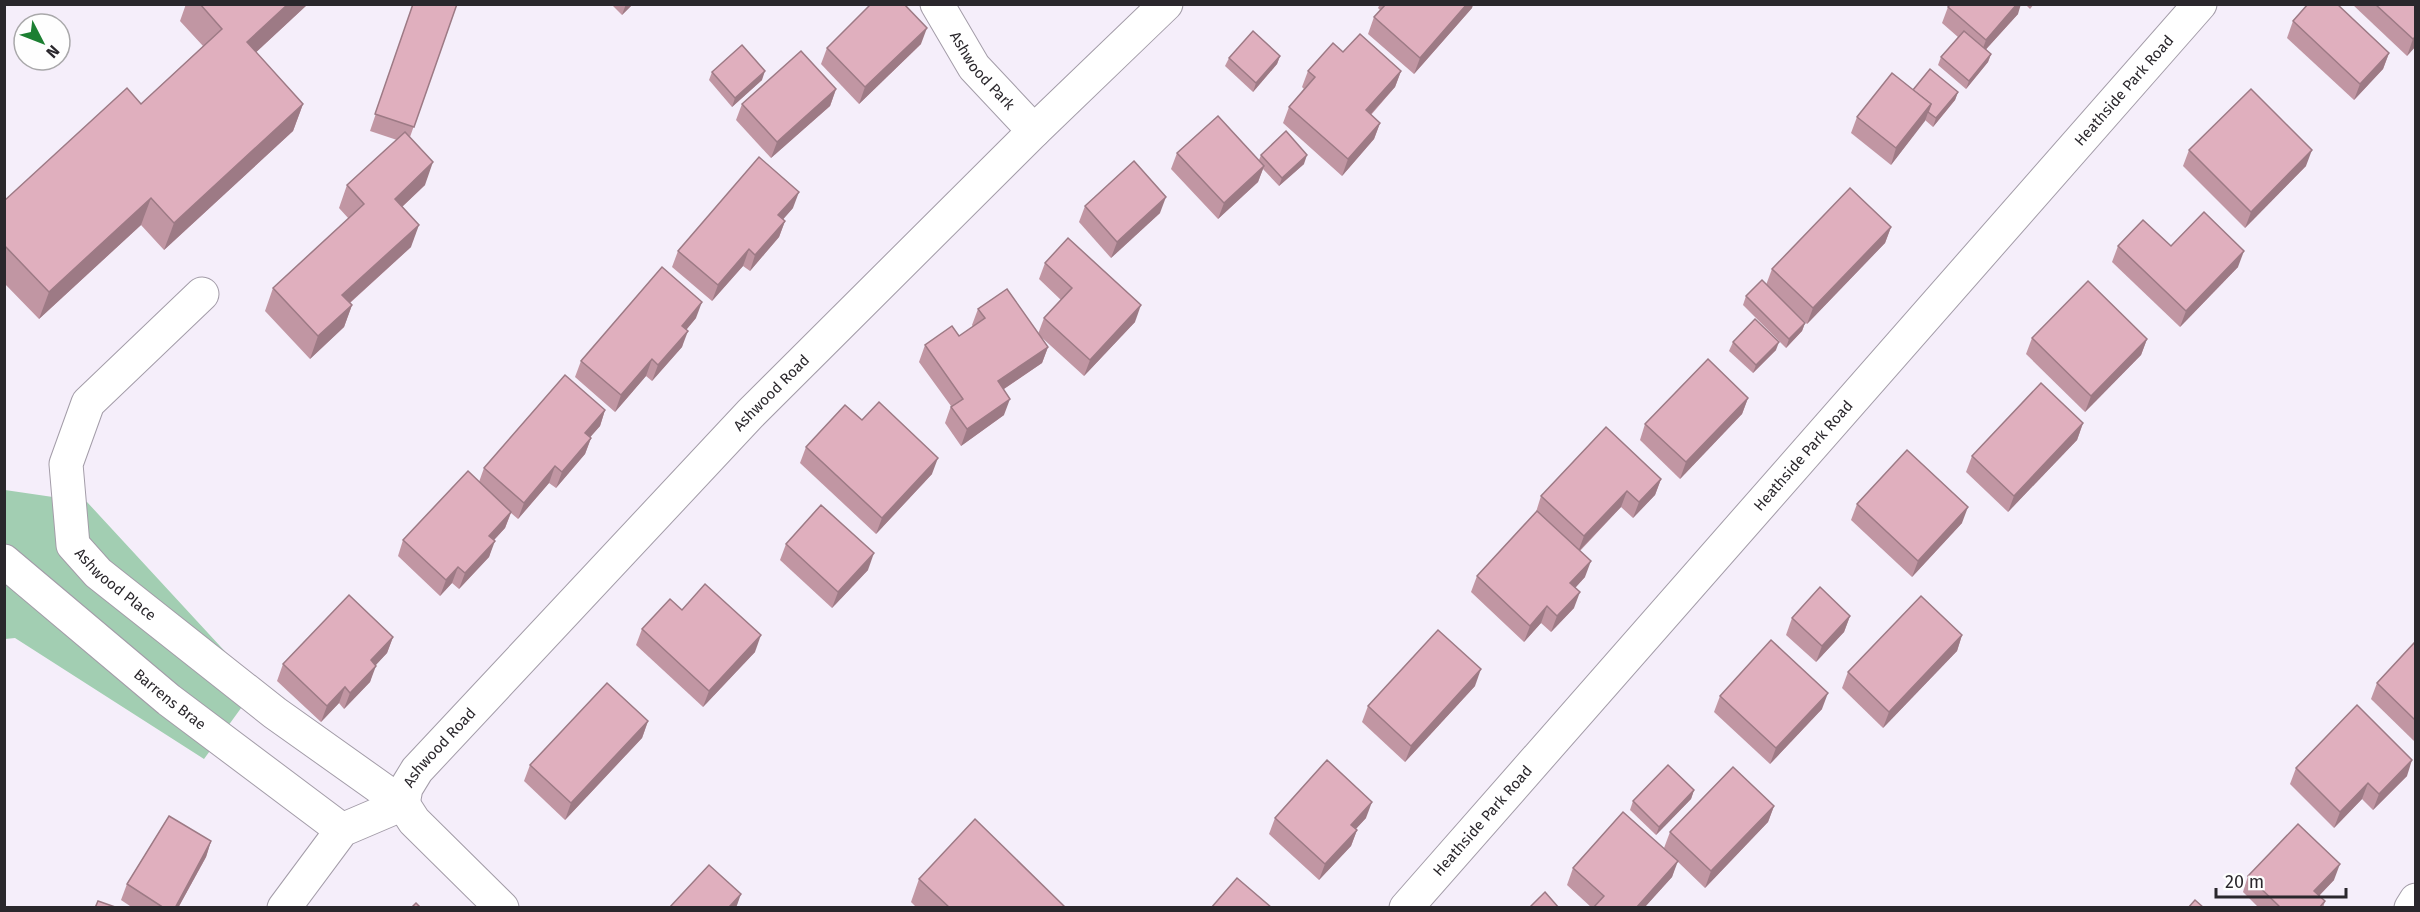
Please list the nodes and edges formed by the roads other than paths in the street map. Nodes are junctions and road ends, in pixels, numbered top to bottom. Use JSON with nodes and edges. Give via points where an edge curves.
{"nodes":[{"id":1,"x":937,"y":4,"type":"edge"},
{"id":2,"x":1166,"y":4,"type":"edge"},
{"id":3,"x":2200,"y":4,"type":"edge"},
{"id":4,"x":1035,"y":131,"type":"junction"},
{"id":5,"x":202,"y":294,"type":"dead end"},
{"id":6,"x":4,"y":561,"type":"edge"},
{"id":7,"x":403,"y":804,"type":"junction"},
{"id":8,"x":342,"y":830,"type":"junction"},
{"id":9,"x":2415,"y":900,"type":"edge"},
{"id":10,"x":284,"y":908,"type":"edge"},
{"id":11,"x":502,"y":908,"type":"edge"},
{"id":12,"x":1406,"y":908,"type":"edge"},
{"id":13,"x":2410,"y":908,"type":"edge"}],
"edges":[{"from":1,"to":4,"type":"street","name":"Ashwood Park","via":[[974,68]]},
{"from":2,"to":4,"type":"street","name":"Ashwood Road"},
{"from":3,"to":12,"type":"street","name":"Heathside Park Road"},
{"from":4,"to":7,"type":"street","name":"Ashwood Road","via":[[750,414],[417,770],[406,788]]},
{"from":5,"to":7,"type":"street","name":"Ashwood Place","via":[[88,403],[66,464],[73,545],[98,573],[275,713]]},
{"from":6,"to":8,"type":"street","name":"Barrens Brae","via":[[169,700]]},
{"from":7,"to":8,"type":"street"},
{"from":7,"to":11,"type":"street","name":"Ashwood Place","via":[[414,820]]},
{"from":8,"to":10,"type":"street"},
{"from":9,"to":13,"type":"street"}]}
